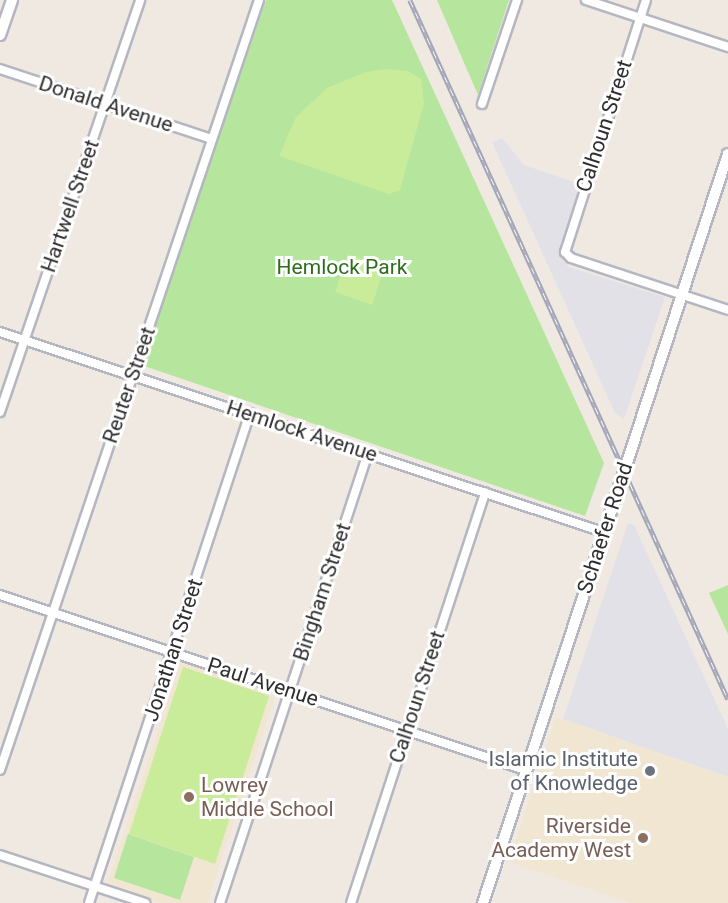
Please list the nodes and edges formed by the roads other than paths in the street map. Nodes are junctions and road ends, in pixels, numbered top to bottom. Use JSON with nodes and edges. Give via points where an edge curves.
{"nodes":[{"id":1,"x":12,"y":0,"type":"edge"},
{"id":2,"x":140,"y":0,"type":"edge"},
{"id":3,"x":259,"y":0,"type":"edge"},
{"id":4,"x":517,"y":0,"type":"edge"},
{"id":5,"x":586,"y":0,"type":"edge"},
{"id":6,"x":646,"y":0,"type":"edge"},
{"id":7,"x":640,"y":18,"type":"junction"},
{"id":8,"x":0,"y":35,"type":"edge"},
{"id":9,"x":728,"y":47,"type":"edge"},
{"id":10,"x":0,"y":69,"type":"edge"},
{"id":11,"x":105,"y":104,"type":"junction"},
{"id":12,"x":482,"y":104,"type":"dead end"},
{"id":13,"x":212,"y":139,"type":"junction"},
{"id":14,"x":728,"y":154,"type":"edge"},
{"id":15,"x":682,"y":295,"type":"junction"},
{"id":16,"x":728,"y":310,"type":"edge"},
{"id":17,"x":0,"y":332,"type":"edge"},
{"id":18,"x":24,"y":340,"type":"junction"},
{"id":19,"x":132,"y":376,"type":"junction"},
{"id":20,"x":0,"y":412,"type":"edge"},
{"id":21,"x":250,"y":413,"type":"junction"},
{"id":22,"x":368,"y":453,"type":"junction"},
{"id":23,"x":485,"y":492,"type":"junction"},
{"id":24,"x":603,"y":532,"type":"junction"},
{"id":25,"x":0,"y":594,"type":"edge"},
{"id":26,"x":53,"y":612,"type":"junction"},
{"id":27,"x":172,"y":652,"type":"junction"},
{"id":28,"x":289,"y":691,"type":"junction"},
{"id":29,"x":407,"y":730,"type":"junction"},
{"id":30,"x":0,"y":770,"type":"edge"},
{"id":31,"x":525,"y":770,"type":"junction"},
{"id":32,"x":0,"y":855,"type":"edge"},
{"id":33,"x":94,"y":886,"type":"junction"},
{"id":34,"x":88,"y":903,"type":"edge"},
{"id":35,"x":144,"y":903,"type":"edge"},
{"id":36,"x":220,"y":903,"type":"edge"},
{"id":37,"x":351,"y":903,"type":"edge"},
{"id":38,"x":483,"y":903,"type":"edge"}],
"edges":[{"from":1,"to":8,"type":"main road"},
{"from":2,"to":11,"type":"street","name":"Hartwell Street"},
{"from":3,"to":13,"type":"street","name":"Reuter Street"},
{"from":4,"to":12,"type":"street"},
{"from":5,"to":7,"type":"street"},
{"from":6,"to":7,"type":"street","name":"Calhoun Street"},
{"from":7,"to":9,"type":"street"},
{"from":7,"to":15,"type":"street","name":"Calhoun Street","via":[[565,252],[571,258]]},
{"from":10,"to":11,"type":"street","name":"Donald Avenue"},
{"from":11,"to":13,"type":"street","name":"Donald Avenue"},
{"from":11,"to":18,"type":"street","name":"Hartwell Street"},
{"from":13,"to":19,"type":"street","name":"Reuter Street"},
{"from":14,"to":15,"type":"main road","name":"Schaefer Road"},
{"from":15,"to":16,"type":"street"},
{"from":15,"to":24,"type":"main road","name":"Schaefer Road"},
{"from":17,"to":18,"type":"street","name":"Hemlock Avenue"},
{"from":18,"to":19,"type":"street","name":"Hemlock Avenue"},
{"from":18,"to":20,"type":"street","name":"Hartwell Street"},
{"from":19,"to":21,"type":"street","name":"Hemlock Avenue"},
{"from":19,"to":26,"type":"street","name":"Reuter Street"},
{"from":21,"to":22,"type":"street","name":"Hemlock Avenue"},
{"from":21,"to":27,"type":"street","name":"Jonathan Street"},
{"from":22,"to":23,"type":"street","name":"Hemlock Avenue"},
{"from":22,"to":28,"type":"street","name":"Bingham Street"},
{"from":23,"to":24,"type":"street","name":"Hemlock Avenue"},
{"from":23,"to":29,"type":"street","name":"Calhoun Street"},
{"from":24,"to":31,"type":"main road","name":"Schaefer Road"},
{"from":25,"to":26,"type":"street","name":"Paul Avenue"},
{"from":26,"to":27,"type":"street","name":"Paul Avenue"},
{"from":26,"to":30,"type":"street","name":"Reuter Street"},
{"from":27,"to":28,"type":"street","name":"Paul Avenue"},
{"from":27,"to":33,"type":"street","name":"Jonathan Street"},
{"from":28,"to":29,"type":"street","name":"Paul Avenue"},
{"from":28,"to":36,"type":"street","name":"Bingham Street"},
{"from":29,"to":31,"type":"street","name":"Paul Avenue"},
{"from":29,"to":37,"type":"street","name":"Calhoun Street"},
{"from":31,"to":38,"type":"main road","name":"Schaefer Road"},
{"from":32,"to":33,"type":"street"},
{"from":33,"to":34,"type":"street","name":"Jonathan Street"},
{"from":33,"to":35,"type":"street"}]}
